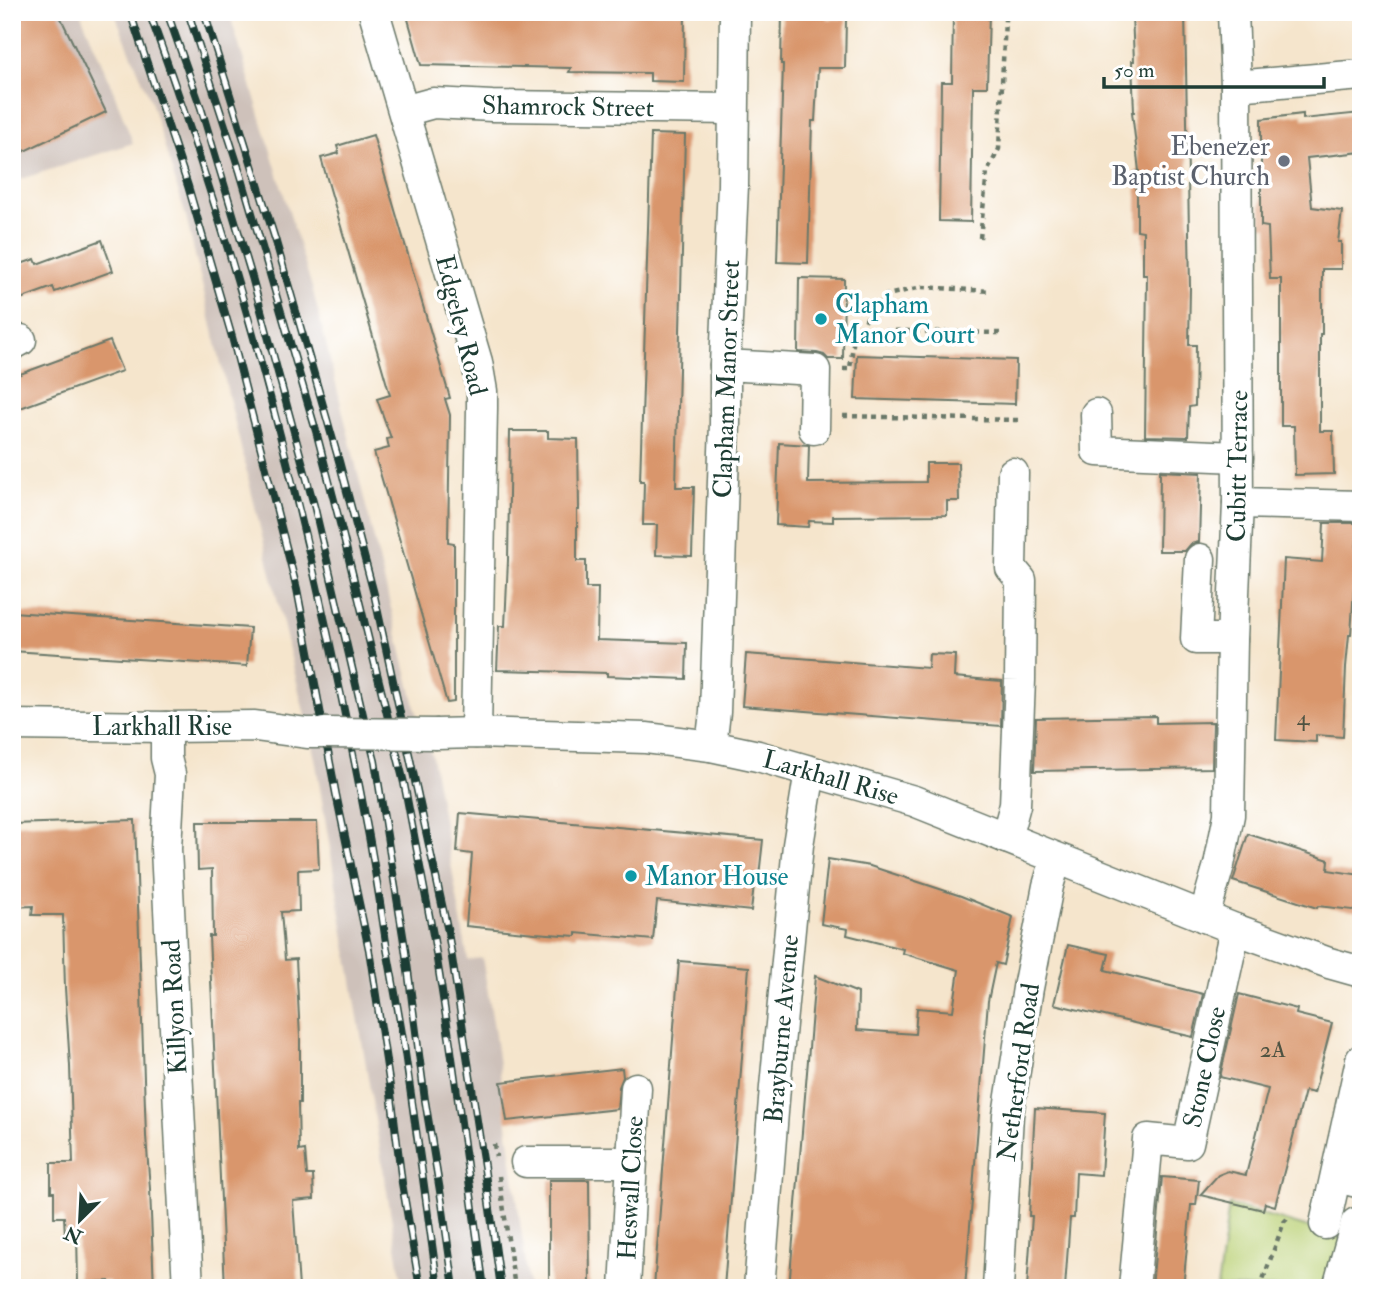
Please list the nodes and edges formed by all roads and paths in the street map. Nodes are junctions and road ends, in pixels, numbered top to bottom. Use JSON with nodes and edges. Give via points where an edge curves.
{"nodes":[{"id":1,"x":373,"y":12,"type":"edge"},
{"id":2,"x":735,"y":12,"type":"edge"},
{"id":3,"x":1011,"y":12,"type":"edge"},
{"id":4,"x":1233,"y":12,"type":"edge"},
{"id":5,"x":1361,"y":75,"type":"edge"},
{"id":6,"x":1236,"y":86,"type":"junction"},
{"id":7,"x":733,"y":108,"type":"junction"},
{"id":8,"x":404,"y":111,"type":"junction"},
{"id":9,"x":980,"y":238,"type":"dead end"},
{"id":10,"x":989,"y":291,"type":"dead end"},
{"id":11,"x":861,"y":330,"type":"junction"},
{"id":12,"x":1000,"y":333,"type":"dead end"},
{"id":13,"x":725,"y":365,"type":"junction"},
{"id":14,"x":815,"y":370,"type":"junction"},
{"id":15,"x":1096,"y":414,"type":"dead end"},
{"id":16,"x":1018,"y":420,"type":"dead end"},
{"id":17,"x":814,"y":422,"type":"joint"},
{"id":18,"x":1238,"y":457,"type":"junction"},
{"id":19,"x":1013,"y":473,"type":"dead end"},
{"id":20,"x":1238,"y":503,"type":"junction"},
{"id":21,"x":1361,"y":506,"type":"edge"},
{"id":22,"x":1200,"y":559,"type":"dead end"},
{"id":23,"x":1232,"y":639,"type":"junction"},
{"id":24,"x":12,"y":725,"type":"edge"},
{"id":25,"x":166,"y":727,"type":"junction"},
{"id":26,"x":476,"y":733,"type":"junction"},
{"id":27,"x":711,"y":746,"type":"junction"},
{"id":28,"x":810,"y":771,"type":"junction"},
{"id":29,"x":1006,"y":838,"type":"junction"},
{"id":30,"x":1056,"y":859,"type":"junction"},
{"id":31,"x":1204,"y":917,"type":"junction"},
{"id":32,"x":1235,"y":929,"type":"junction"},
{"id":33,"x":1361,"y":972,"type":"edge"},
{"id":34,"x":1361,"y":1060,"type":"edge"},
{"id":35,"x":636,"y":1088,"type":"dead end"},
{"id":36,"x":494,"y":1144,"type":"dead end"},
{"id":37,"x":526,"y":1162,"type":"dead end"},
{"id":38,"x":631,"y":1162,"type":"junction"},
{"id":39,"x":1348,"y":1180,"type":"edge"},
{"id":40,"x":1287,"y":1219,"type":"dead end"},
{"id":41,"x":1359,"y":1223,"type":"edge"},
{"id":42,"x":188,"y":1288,"type":"edge"},
{"id":43,"x":515,"y":1288,"type":"edge"},
{"id":44,"x":625,"y":1288,"type":"edge"},
{"id":45,"x":759,"y":1288,"type":"edge"},
{"id":46,"x":998,"y":1288,"type":"edge"},
{"id":47,"x":1134,"y":1288,"type":"edge"},
{"id":48,"x":1260,"y":1288,"type":"edge"},
{"id":49,"x":1338,"y":1288,"type":"edge"}],
"edges":[{"from":1,"to":8,"type":"street","name":"Edgeley Road"},
{"from":2,"to":7,"type":"street","name":"Clapham Manor Street"},
{"from":3,"to":9,"type":"path","via":[[1005,19],[999,149],[987,172]]},
{"from":4,"to":6,"type":"street","name":"Cubitt Terrace"},
{"from":5,"to":6,"type":"street"},
{"from":6,"to":18,"type":"street","name":"Cubitt Terrace"},
{"from":7,"to":8,"type":"street","name":"Shamrock Street","via":[[433,103]]},
{"from":7,"to":13,"type":"street","name":"Clapham Manor Street"},
{"from":8,"to":26,"type":"street","name":"Edgeley Road","via":[[482,391]]},
{"from":10,"to":11,"type":"path","via":[[922,287],[887,295],[870,312]]},
{"from":11,"to":12,"type":"path"},
{"from":11,"to":14,"type":"path","via":[[855,327],[850,369]]},
{"from":13,"to":14,"type":"street"},
{"from":13,"to":27,"type":"street","name":"Clapham Manor Street"},
{"from":14,"to":17,"type":"street"},
{"from":15,"to":18,"type":"street","via":[[1097,451]]},
{"from":16,"to":17,"type":"path"},
{"from":18,"to":20,"type":"street","name":"Cubitt Terrace"},
{"from":19,"to":29,"type":"street","via":[[1010,568],[1021,580],[1020,680],[1015,805]]},
{"from":20,"to":21,"type":"street"},
{"from":20,"to":23,"type":"street","name":"Cubitt Terrace"},
{"from":22,"to":23,"type":"street","via":[[1196,639]]},
{"from":23,"to":31,"type":"street","name":"Cubitt Terrace","via":[[1229,815]]},
{"from":24,"to":25,"type":"street","name":"Larkhall Rise"},
{"from":25,"to":26,"type":"street","name":"Larkhall Rise","bridge":true},
{"from":25,"to":42,"type":"street","name":"Killyon Road","via":[[170,774],[166,849]]},
{"from":26,"to":27,"type":"street","name":"Larkhall Rise","via":[[646,738]]},
{"from":27,"to":28,"type":"street","name":"Larkhall Rise"},
{"from":28,"to":29,"type":"street","name":"Larkhall Rise","via":[[914,801]]},
{"from":28,"to":45,"type":"street","name":"Brayburne Avenue","via":[[798,845]]},
{"from":29,"to":30,"type":"street","name":"Larkhall Rise"},
{"from":30,"to":31,"type":"street","name":"Larkhall Rise"},
{"from":30,"to":46,"type":"street","name":"Netherford Road","via":[[1028,988],[1008,1115]]},
{"from":31,"to":32,"type":"street","name":"Larkhall Rise"},
{"from":32,"to":33,"type":"street","name":"Larkhall Rise"},
{"from":32,"to":47,"type":"street","name":"Stone Close","via":[[1188,1143],[1148,1139]]},
{"from":34,"to":39,"type":"street"},
{"from":35,"to":38,"type":"street","name":"Heswall Close"},
{"from":36,"to":43,"type":"path"},
{"from":37,"to":38,"type":"street"},
{"from":38,"to":44,"type":"street","name":"Heswall Close"},
{"from":39,"to":41,"type":"street","via":[[1326,1220]]},
{"from":40,"to":48,"type":"path"},
{"from":41,"to":49,"type":"street"}]}
